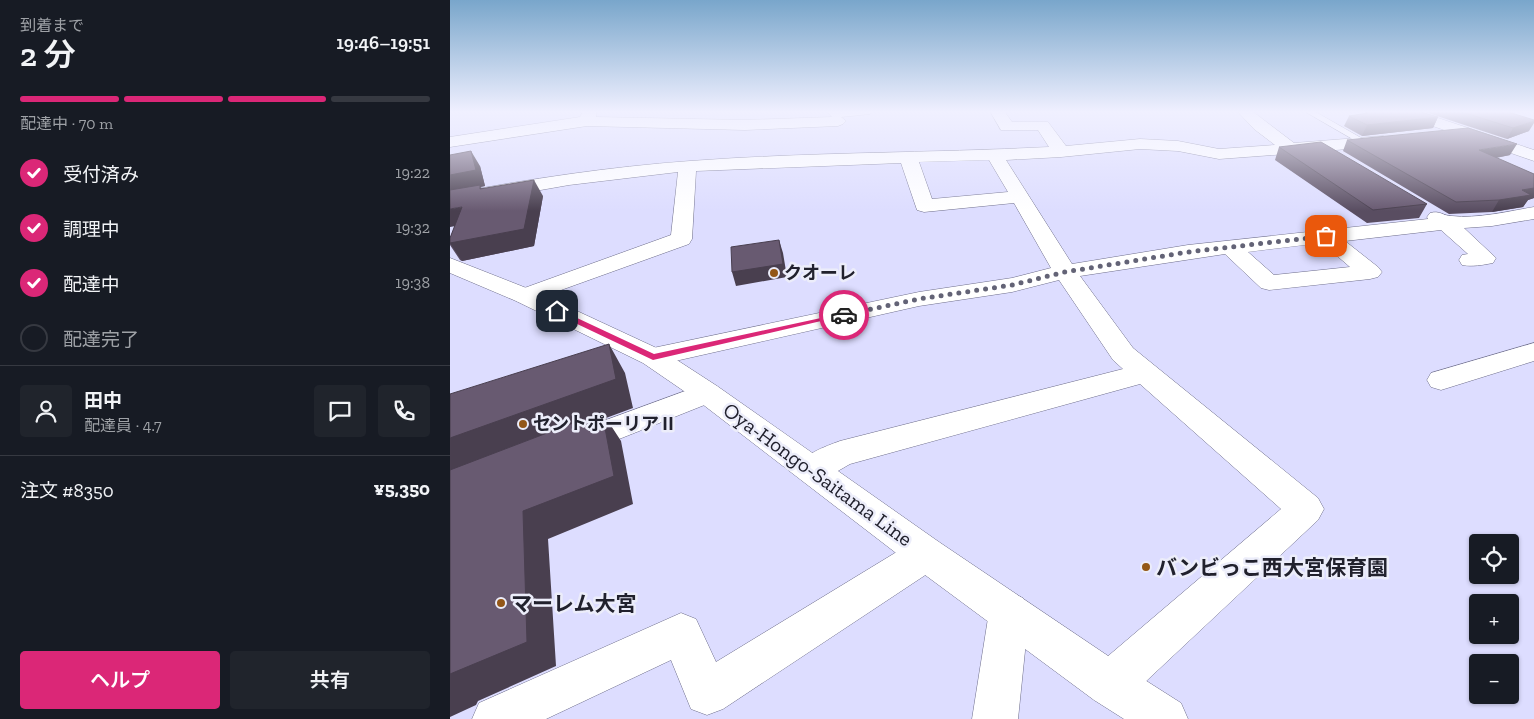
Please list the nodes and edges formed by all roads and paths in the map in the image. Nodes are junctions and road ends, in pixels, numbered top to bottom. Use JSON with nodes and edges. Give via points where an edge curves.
{"nodes":[{"id":1,"x":1055,"y":145,"type":"edge"},
{"id":2,"x":1125,"y":145,"type":"edge"},
{"id":3,"x":1174,"y":145,"type":"edge"},
{"id":4,"x":1286,"y":145,"type":"edge"},
{"id":5,"x":1343,"y":145,"type":"edge"},
{"id":6,"x":1500,"y":145,"type":"edge"},
{"id":7,"x":839,"y":147,"type":"joint"},
{"id":8,"x":1320,"y":147,"type":"junction"},
{"id":9,"x":1293,"y":150,"type":"junction"},
{"id":10,"x":1060,"y":152,"type":"junction"},
{"id":11,"x":995,"y":155,"type":"junction"},
{"id":12,"x":1534,"y":156,"type":"edge"},
{"id":13,"x":909,"y":159,"type":"junction"},
{"id":14,"x":1345,"y":162,"type":"edge"},
{"id":15,"x":688,"y":166,"type":"junction"},
{"id":16,"x":1020,"y":197,"type":"junction"},
{"id":17,"x":450,"y":200,"type":"edge"},
{"id":18,"x":1420,"y":208,"type":"edge"},
{"id":19,"x":1534,"y":213,"type":"edge"},
{"id":20,"x":1446,"y":223,"type":"junction"},
{"id":21,"x":1326,"y":236,"type":"junction"},
{"id":22,"x":1230,"y":247,"type":"junction"},
{"id":23,"x":1470,"y":260,"type":"dead end"},
{"id":24,"x":450,"y":265,"type":"edge"},
{"id":25,"x":1065,"y":272,"type":"junction"},
{"id":26,"x":525,"y":296,"type":"junction"},
{"id":27,"x":1534,"y":352,"type":"edge"},
{"id":28,"x":653,"y":357,"type":"junction"},
{"id":29,"x":1146,"y":373,"type":"junction"},
{"id":30,"x":1441,"y":380,"type":"dead end"},
{"id":31,"x":707,"y":393,"type":"junction"},
{"id":32,"x":551,"y":454,"type":"edge"},
{"id":33,"x":812,"y":470,"type":"junction"},
{"id":34,"x":926,"y":554,"type":"junction"},
{"id":35,"x":1009,"y":612,"type":"junction"},
{"id":36,"x":1110,"y":684,"type":"junction"},
{"id":37,"x":495,"y":719,"type":"edge"},
{"id":38,"x":995,"y":719,"type":"edge"},
{"id":39,"x":1165,"y":719,"type":"edge"}],
"edges":[{"from":1,"to":10,"type":"street"},
{"from":2,"to":10,"type":"street"},
{"from":3,"to":9,"type":"street","via":[[1219,154]]},
{"from":4,"to":9,"type":"street"},
{"from":5,"to":8,"type":"street"},
{"from":6,"to":12,"type":"street"},
{"from":7,"to":13,"type":"street"},
{"from":7,"to":15,"type":"street"},
{"from":8,"to":9,"type":"street"},
{"from":8,"to":14,"type":"street"},
{"from":10,"to":11,"type":"street"},
{"from":11,"to":13,"type":"street"},
{"from":11,"to":16,"type":"street"},
{"from":13,"to":16,"type":"street","via":[[924,206]]},
{"from":15,"to":17,"type":"street","via":[[488,192]]},
{"from":15,"to":26,"type":"street","via":[[681,239]]},
{"from":16,"to":25,"type":"street"},
{"from":18,"to":20,"type":"street"},
{"from":19,"to":20,"type":"street"},
{"from":20,"to":21,"type":"street"},
{"from":20,"to":23,"type":"street","via":[[1486,258]]},
{"from":21,"to":22,"type":"street"},
{"from":21,"to":22,"type":"street","via":[[1370,272],[1269,283]]},
{"from":22,"to":25,"type":"street"},
{"from":24,"to":26,"type":"street","name":"Oya-Hongo-Saitama Line"},
{"from":25,"to":28,"type":"street","via":[[1012,285],[919,299]]},
{"from":25,"to":29,"type":"street","via":[[1123,354]]},
{"from":26,"to":28,"type":"street","name":"Oya-Hongo-Saitama Line"},
{"from":27,"to":30,"type":"street"},
{"from":28,"to":31,"type":"street","name":"Oya-Hongo-Saitama Line"},
{"from":29,"to":33,"type":"street","via":[[840,454]]},
{"from":29,"to":36,"type":"street","via":[[1306,509]]},
{"from":31,"to":32,"type":"street"},
{"from":31,"to":33,"type":"street","name":"Oya-Hongo-Saitama Line"},
{"from":33,"to":34,"type":"street","name":"Oya-Hongo-Saitama Line"},
{"from":34,"to":35,"type":"street","name":"Oya-Hongo-Saitama Line"},
{"from":34,"to":37,"type":"street","via":[[707,693],[681,634]]},
{"from":35,"to":36,"type":"street","name":"Oya-Hongo-Saitama Line"},
{"from":35,"to":38,"type":"street"},
{"from":36,"to":39,"type":"street","name":"Oya-Hongo-Saitama Line"}]}
